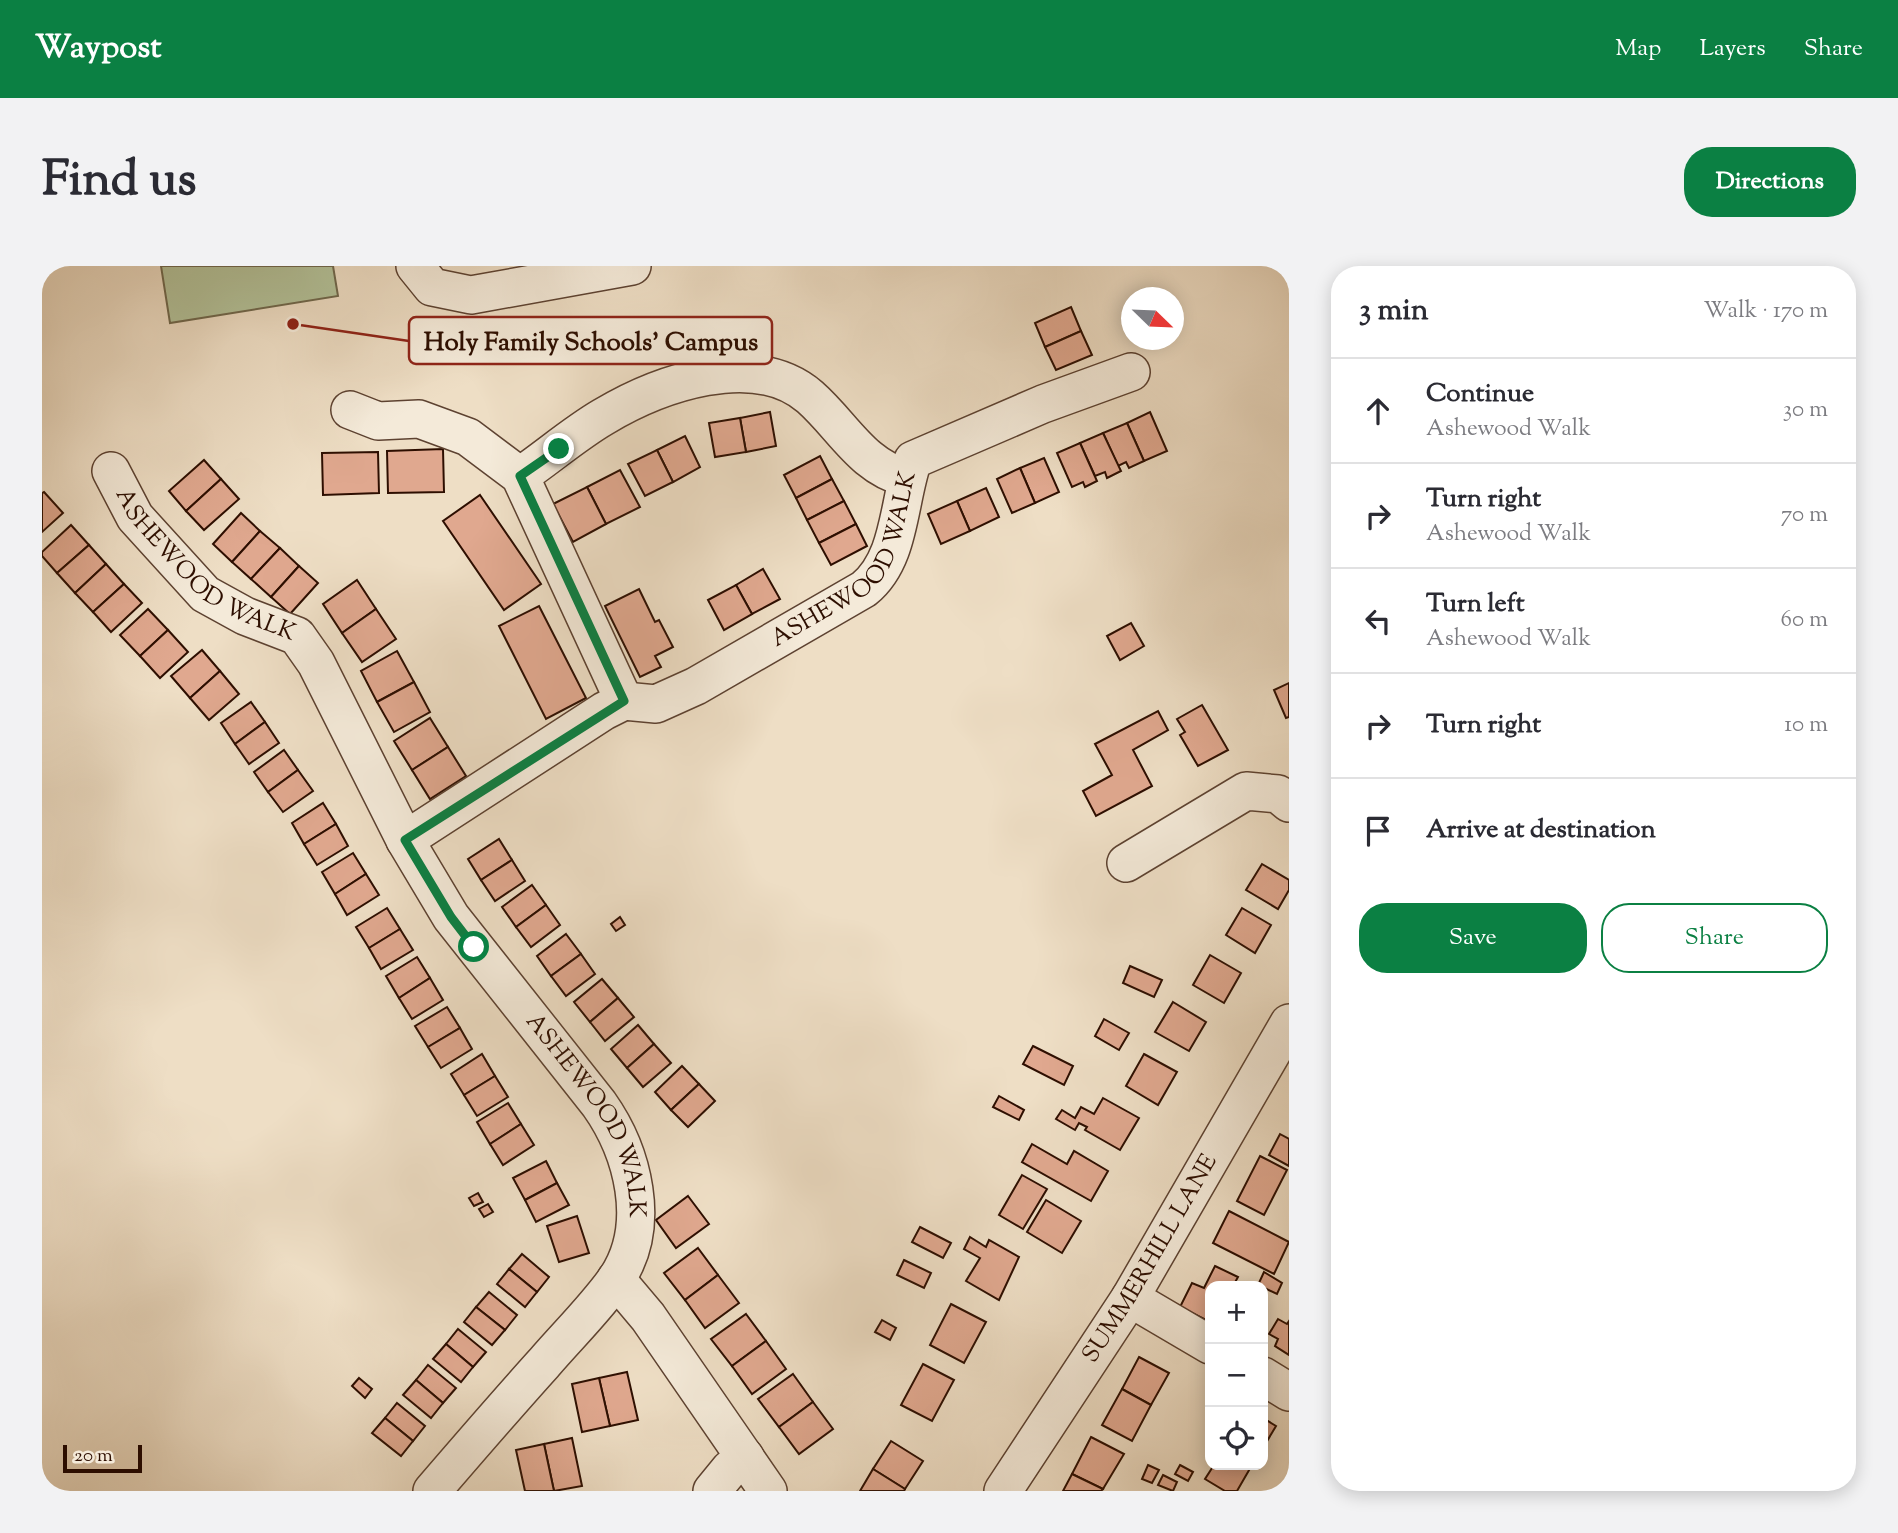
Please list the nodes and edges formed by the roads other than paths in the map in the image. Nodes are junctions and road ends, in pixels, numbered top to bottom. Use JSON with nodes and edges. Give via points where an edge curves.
{"nodes":[{"id":1,"x":415,"y":266,"type":"edge"},
{"id":2,"x":632,"y":266,"type":"edge"},
{"id":3,"x":1131,"y":372,"type":"dead end"},
{"id":4,"x":350,"y":410,"type":"dead end"},
{"id":5,"x":111,"y":471,"type":"dead end"},
{"id":6,"x":520,"y":476,"type":"junction"},
{"id":7,"x":907,"y":478,"type":"junction"},
{"id":8,"x":624,"y":701,"type":"junction"},
{"id":9,"x":1289,"y":803,"type":"edge"},
{"id":10,"x":405,"y":840,"type":"junction"},
{"id":11,"x":1126,"y":863,"type":"dead end"},
{"id":12,"x":1289,"y":1023,"type":"edge"},
{"id":13,"x":616,"y":1279,"type":"junction"},
{"id":14,"x":1130,"y":1298,"type":"junction"},
{"id":15,"x":1207,"y":1344,"type":"edge"},
{"id":16,"x":1268,"y":1379,"type":"edge"},
{"id":17,"x":1289,"y":1392,"type":"edge"},
{"id":18,"x":745,"y":1457,"type":"junction"},
{"id":19,"x":432,"y":1491,"type":"edge"},
{"id":20,"x":712,"y":1491,"type":"edge"},
{"id":21,"x":768,"y":1491,"type":"edge"},
{"id":22,"x":1003,"y":1491,"type":"edge"}],
"edges":[{"from":1,"to":2,"type":"street","via":[[432,287],[471,295]]},
{"from":3,"to":7,"type":"street","name":"ASHEWOOD WALK","via":[[932,450],[913,460]]},
{"from":4,"to":6,"type":"street","via":[[378,421],[419,419],[468,437]]},
{"from":5,"to":10,"type":"street","name":"ASHEWOOD WALK","via":[[135,517],[205,594],[297,636],[316,663]]},
{"from":6,"to":7,"type":"street","via":[[602,417],[649,393],[722,375],[764,375],[807,394],[869,461]]},
{"from":6,"to":8,"type":"street"},
{"from":7,"to":8,"type":"street","name":"ASHEWOOD WALK","via":[[888,557],[878,577],[864,589],[696,686],[656,704]]},
{"from":8,"to":10,"type":"street"},
{"from":9,"to":11,"type":"street","via":[[1278,794],[1246,791]]},
{"from":10,"to":13,"type":"street","name":"ASHEWOOD WALK","via":[[451,917],[614,1125],[628,1157],[635,1205],[634,1235]]},
{"from":12,"to":14,"type":"street","name":"SUMMERHILL LANE"},
{"from":13,"to":18,"type":"street","via":[[648,1317]]},
{"from":13,"to":19,"type":"street","name":"ASHEWOOD WALK"},
{"from":14,"to":15,"type":"street"},
{"from":14,"to":22,"type":"street","name":"SUMMERHILL LANE"},
{"from":16,"to":17,"type":"street"},
{"from":18,"to":20,"type":"street"},
{"from":18,"to":21,"type":"street"}]}
